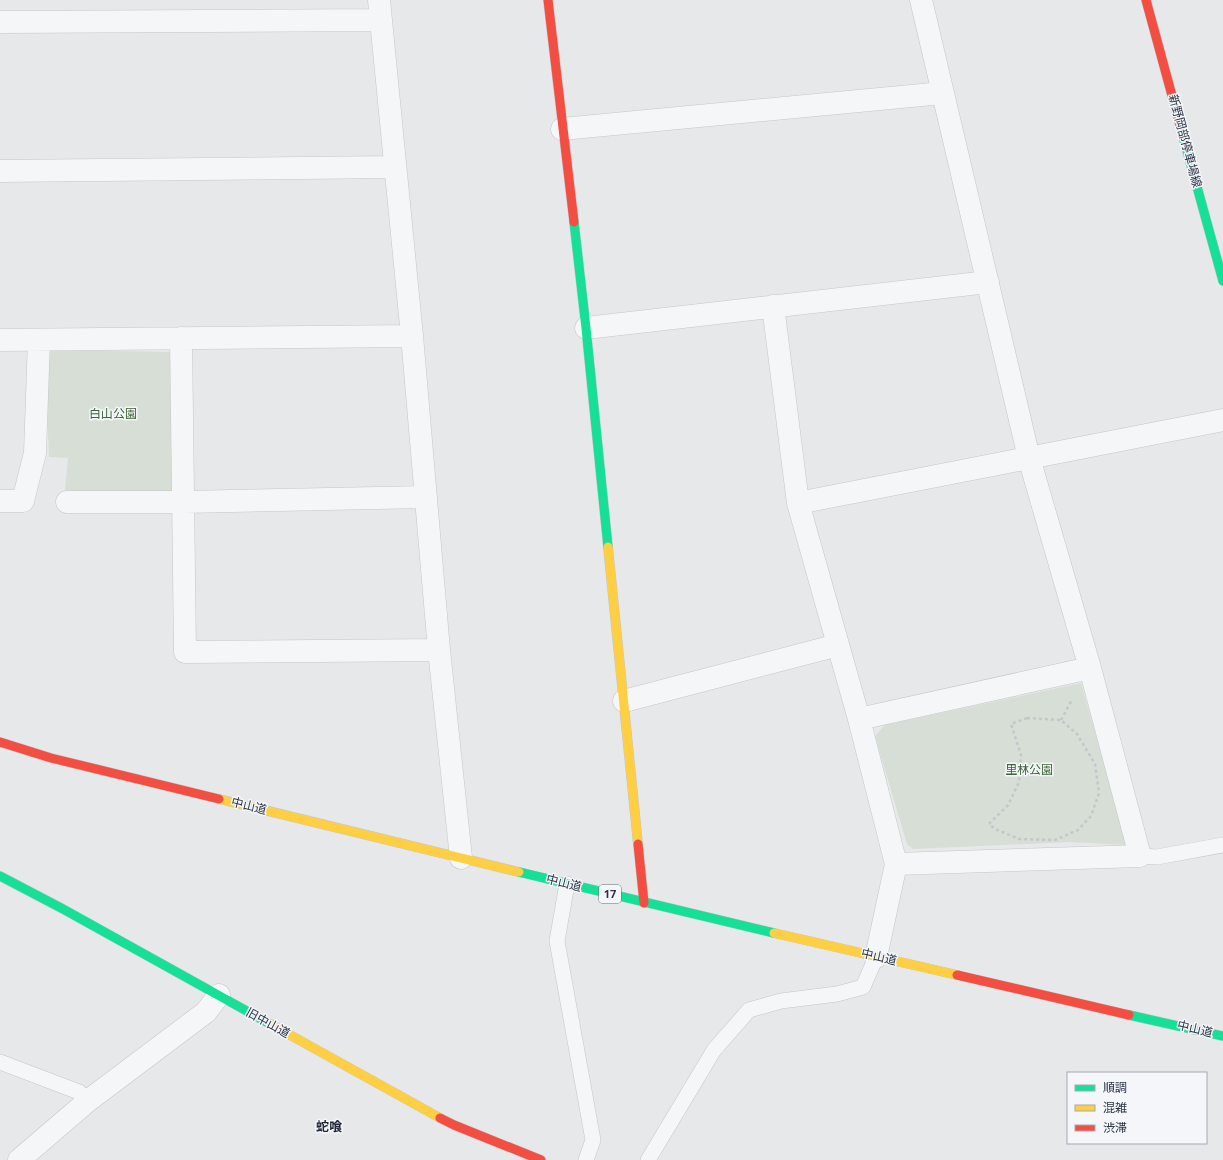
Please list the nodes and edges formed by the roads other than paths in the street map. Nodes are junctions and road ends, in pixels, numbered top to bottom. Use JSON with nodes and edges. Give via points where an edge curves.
{"nodes":[{"id":1,"x":548,"y":0,"type":"edge"},
{"id":2,"x":921,"y":0,"type":"edge"},
{"id":3,"x":1146,"y":0,"type":"edge"},
{"id":4,"x":380,"y":10,"type":"edge"},
{"id":5,"x":0,"y":22,"type":"edge"},
{"id":6,"x":943,"y":93,"type":"junction"},
{"id":7,"x":562,"y":129,"type":"junction"},
{"id":8,"x":395,"y":167,"type":"junction"},
{"id":9,"x":0,"y":171,"type":"edge"},
{"id":10,"x":1223,"y":281,"type":"edge"},
{"id":11,"x":988,"y":282,"type":"junction"},
{"id":12,"x":773,"y":306,"type":"junction"},
{"id":13,"x":586,"y":328,"type":"junction"},
{"id":14,"x":412,"y":336,"type":"junction"},
{"id":15,"x":182,"y":338,"type":"junction"},
{"id":16,"x":0,"y":340,"type":"edge"},
{"id":17,"x":39,"y":340,"type":"junction"},
{"id":18,"x":1223,"y":420,"type":"edge"},
{"id":19,"x":1030,"y":458,"type":"junction"},
{"id":20,"x":426,"y":497,"type":"junction"},
{"id":21,"x":0,"y":501,"type":"edge"},
{"id":22,"x":67,"y":502,"type":"dead end"},
{"id":23,"x":183,"y":502,"type":"junction"},
{"id":24,"x":798,"y":503,"type":"junction"},
{"id":25,"x":838,"y":645,"type":"junction"},
{"id":26,"x":439,"y":650,"type":"junction"},
{"id":27,"x":1090,"y":668,"type":"junction"},
{"id":28,"x":624,"y":701,"type":"junction"},
{"id":29,"x":859,"y":719,"type":"junction"},
{"id":30,"x":0,"y":742,"type":"edge"},
{"id":31,"x":1223,"y":845,"type":"edge"},
{"id":32,"x":1140,"y":856,"type":"junction"},
{"id":33,"x":461,"y":858,"type":"junction"},
{"id":34,"x":896,"y":864,"type":"junction"},
{"id":35,"x":0,"y":876,"type":"edge"},
{"id":36,"x":567,"y":884,"type":"junction"},
{"id":37,"x":644,"y":902,"type":"junction"},
{"id":38,"x":876,"y":957,"type":"junction"},
{"id":39,"x":219,"y":995,"type":"junction"},
{"id":40,"x":1223,"y":1036,"type":"edge"},
{"id":41,"x":0,"y":1062,"type":"edge"},
{"id":42,"x":89,"y":1100,"type":"junction"},
{"id":43,"x":20,"y":1160,"type":"edge"},
{"id":44,"x":540,"y":1160,"type":"edge"},
{"id":45,"x":586,"y":1160,"type":"edge"},
{"id":46,"x":648,"y":1160,"type":"edge"}],
"edges":[{"from":1,"to":7,"type":"main road"},
{"from":2,"to":6,"type":"street"},
{"from":3,"to":10,"type":"main road","name":"新野岡部停車場線"},
{"from":4,"to":5,"type":"street"},
{"from":4,"to":8,"type":"street"},
{"from":6,"to":7,"type":"street"},
{"from":6,"to":11,"type":"street"},
{"from":7,"to":13,"type":"main road"},
{"from":8,"to":9,"type":"street"},
{"from":8,"to":14,"type":"street"},
{"from":11,"to":12,"type":"street"},
{"from":11,"to":19,"type":"street"},
{"from":12,"to":13,"type":"street"},
{"from":12,"to":24,"type":"street"},
{"from":13,"to":28,"type":"main road"},
{"from":14,"to":15,"type":"street"},
{"from":14,"to":20,"type":"street"},
{"from":15,"to":17,"type":"street"},
{"from":15,"to":23,"type":"street"},
{"from":16,"to":17,"type":"street"},
{"from":17,"to":21,"type":"street","via":[[35,453],[23,501]]},
{"from":18,"to":19,"type":"street"},
{"from":19,"to":24,"type":"street"},
{"from":19,"to":27,"type":"street"},
{"from":20,"to":23,"type":"street"},
{"from":20,"to":26,"type":"street"},
{"from":22,"to":23,"type":"street"},
{"from":23,"to":26,"type":"street","via":[[185,652]]},
{"from":24,"to":25,"type":"street"},
{"from":25,"to":28,"type":"street"},
{"from":25,"to":29,"type":"street"},
{"from":26,"to":33,"type":"street"},
{"from":27,"to":29,"type":"street"},
{"from":27,"to":32,"type":"street"},
{"from":28,"to":37,"type":"main road"},
{"from":29,"to":34,"type":"street"},
{"from":30,"to":33,"type":"main road","name":"中山道","number":"17","via":[[51,758]]},
{"from":31,"to":32,"type":"lane","via":[[1157,857]]},
{"from":32,"to":34,"type":"street"},
{"from":33,"to":36,"type":"main road","name":"中山道","number":"17"},
{"from":34,"to":38,"type":"street"},
{"from":35,"to":39,"type":"main road","name":"旧中山道"},
{"from":36,"to":37,"type":"main road","name":"中山道","number":"17"},
{"from":36,"to":45,"type":"lane","via":[[557,941],[593,1140]]},
{"from":37,"to":38,"type":"main road","name":"中山道","number":"17"},
{"from":38,"to":40,"type":"main road","name":"中山道","number":"17"},
{"from":38,"to":46,"type":"lane","via":[[863,987],[837,994],[781,1001],[749,1010],[714,1050]]},
{"from":39,"to":42,"type":"street","via":[[206,1012]]},
{"from":39,"to":44,"type":"main road","name":"旧中山道","via":[[454,1125]]},
{"from":41,"to":42,"type":"lane","via":[[79,1092]]},
{"from":42,"to":43,"type":"street"}]}
